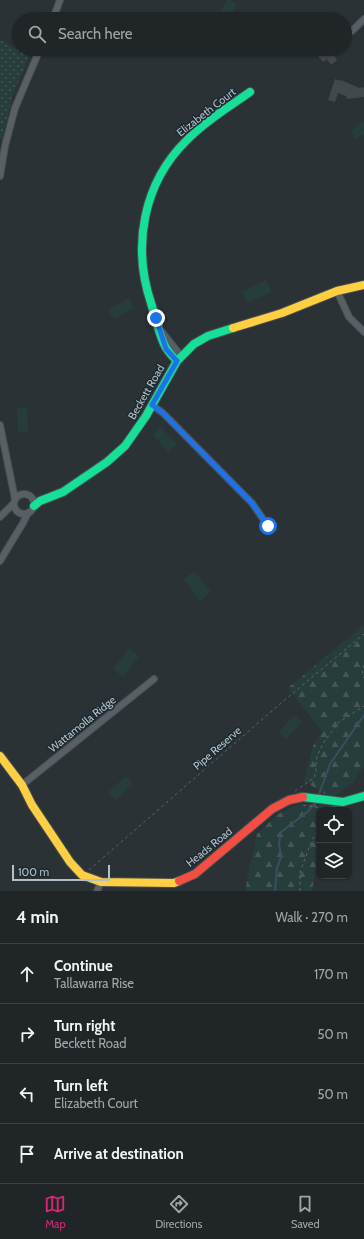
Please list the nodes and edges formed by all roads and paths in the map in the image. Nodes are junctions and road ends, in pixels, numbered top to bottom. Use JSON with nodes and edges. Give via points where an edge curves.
{"nodes":[{"id":1,"x":60,"y":0,"type":"edge"},
{"id":2,"x":56,"y":12,"type":"edge"},
{"id":3,"x":364,"y":20,"type":"edge"},
{"id":4,"x":352,"y":31,"type":"dead end"},
{"id":5,"x":37,"y":56,"type":"edge"},
{"id":6,"x":250,"y":92,"type":"dead end"},
{"id":7,"x":0,"y":176,"type":"edge"},
{"id":8,"x":364,"y":285,"type":"edge"},
{"id":9,"x":337,"y":291,"type":"junction"},
{"id":10,"x":364,"y":332,"type":"edge"},
{"id":11,"x":179,"y":359,"type":"junction"},
{"id":12,"x":152,"y":405,"type":"junction"},
{"id":13,"x":0,"y":425,"type":"edge"},
{"id":14,"x":12,"y":480,"type":"junction"},
{"id":15,"x":22,"y":494,"type":"junction"},
{"id":16,"x":16,"y":506,"type":"junction"},
{"id":17,"x":31,"y":506,"type":"junction"},
{"id":18,"x":1,"y":516,"type":"edge"},
{"id":19,"x":24,"y":523,"type":"junction"},
{"id":20,"x":268,"y":526,"type":"dead end"},
{"id":21,"x":0,"y":561,"type":"edge"},
{"id":22,"x":364,"y":634,"type":"edge"},
{"id":23,"x":364,"y":665,"type":"edge"},
{"id":24,"x":364,"y":678,"type":"edge"},
{"id":25,"x":154,"y":679,"type":"dead end"},
{"id":26,"x":364,"y":706,"type":"edge"},
{"id":27,"x":0,"y":756,"type":"edge"},
{"id":28,"x":22,"y":785,"type":"junction"},
{"id":29,"x":364,"y":796,"type":"edge"},
{"id":30,"x":289,"y":800,"type":"junction"},
{"id":31,"x":298,"y":804,"type":"dead end"},
{"id":32,"x":328,"y":805,"type":"junction"},
{"id":33,"x":330,"y":807,"type":"edge"},
{"id":34,"x":316,"y":834,"type":"edge"},
{"id":35,"x":82,"y":875,"type":"junction"},
{"id":36,"x":101,"y":882,"type":"junction"},
{"id":37,"x":97,"y":891,"type":"edge"},
{"id":38,"x":300,"y":891,"type":"edge"}],
"edges":[{"from":1,"to":2,"type":"street"},
{"from":3,"to":4,"type":"street"},
{"from":5,"to":7,"type":"street","via":[[15,108]]},
{"from":6,"to":11,"type":"street","name":"Elizabeth Court","via":[[186,140],[165,166],[153,189],[144,217],[142,260],[145,283],[166,349]]},
{"from":8,"to":9,"type":"street","name":"Beckett Road"},
{"from":9,"to":10,"type":"street","via":[[349,317]]},
{"from":9,"to":11,"type":"street","name":"Beckett Road","via":[[282,313],[208,336],[194,344]]},
{"from":11,"to":12,"type":"street","name":"Beckett Road"},
{"from":12,"to":17,"type":"street","name":"Beckett Road","via":[[125,446],[116,455],[63,492]]},
{"from":12,"to":20,"type":"street","via":[[252,503]]},
{"from":13,"to":14,"type":"street"},
{"from":14,"to":15,"type":"street"},
{"from":14,"to":16,"type":"street"},
{"from":15,"to":16,"type":"street"},
{"from":15,"to":17,"type":"street","via":[[28,494]]},
{"from":16,"to":17,"type":"street","via":[[25,513]]},
{"from":16,"to":18,"type":"street"},
{"from":16,"to":19,"type":"street"},
{"from":17,"to":19,"type":"street"},
{"from":19,"to":21,"type":"street"},
{"from":22,"to":35,"type":"path","name":"Pipe Reserve"},
{"from":23,"to":24,"type":"path"},
{"from":25,"to":28,"type":"street","name":"Wattamolla Ridge"},
{"from":26,"to":30,"type":"path","via":[[339,722],[317,756],[314,778],[288,794]]},
{"from":27,"to":28,"type":"street","name":"Heads Road"},
{"from":28,"to":35,"type":"street","name":"Heads Road","via":[[65,856]]},
{"from":29,"to":32,"type":"street","name":"Heads Road"},
{"from":30,"to":32,"type":"street","name":"Heads Road","via":[[303,797]]},
{"from":30,"to":36,"type":"street","name":"Heads Road","via":[[272,809],[184,880],[174,883]]},
{"from":31,"to":32,"type":"path"},
{"from":32,"to":33,"type":"path"},
{"from":34,"to":38,"type":"path","via":[[300,872]]},
{"from":35,"to":36,"type":"street","name":"Heads Road"},
{"from":36,"to":37,"type":"street"}]}
